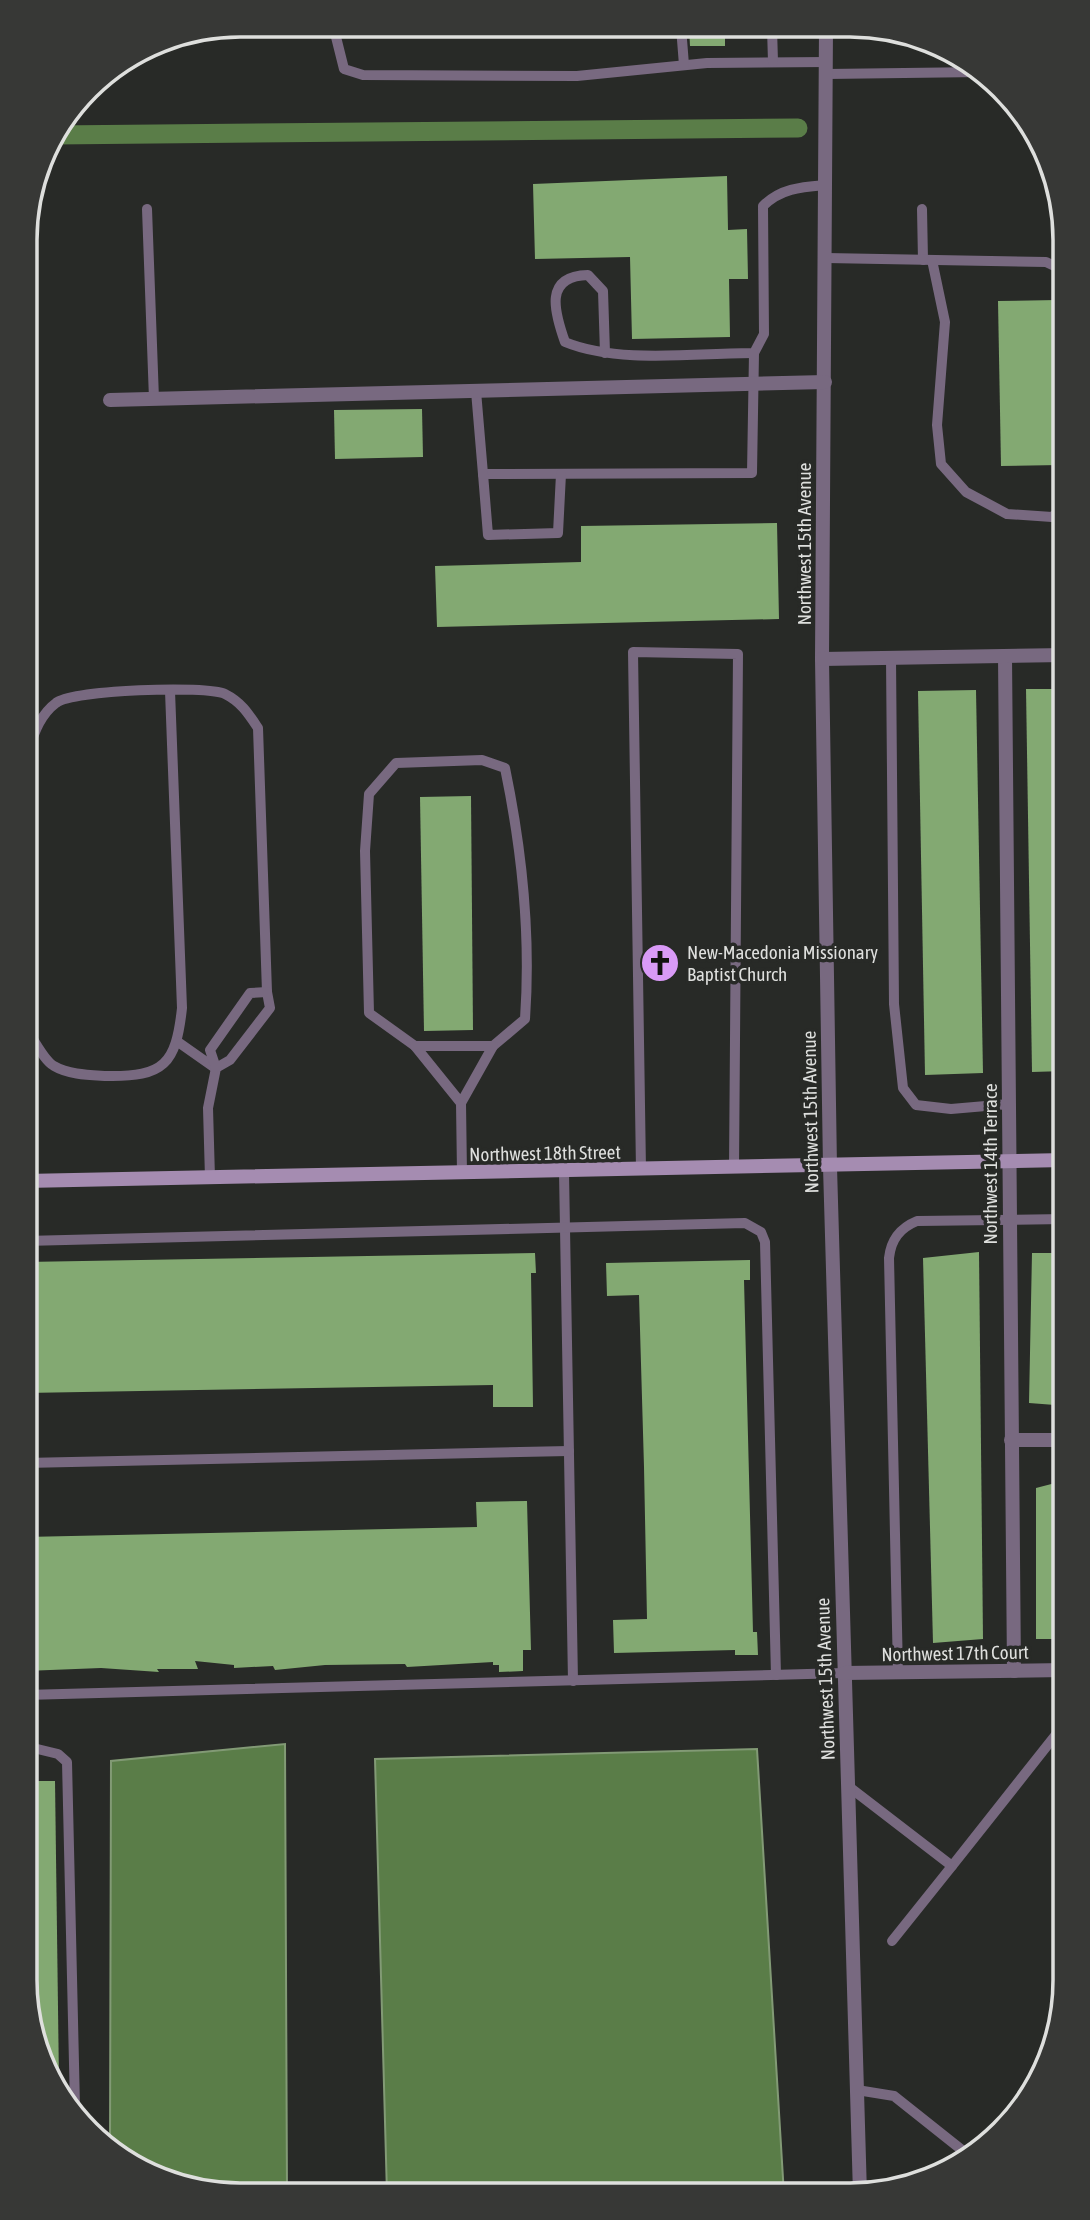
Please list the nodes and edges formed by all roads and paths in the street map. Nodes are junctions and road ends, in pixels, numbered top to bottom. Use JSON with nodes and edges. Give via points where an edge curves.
{"nodes":[{"id":1,"x":336,"y":37,"type":"edge"},
{"id":2,"x":682,"y":37,"type":"edge"},
{"id":3,"x":772,"y":37,"type":"edge"},
{"id":4,"x":826,"y":37,"type":"edge"},
{"id":5,"x":773,"y":62,"type":"junction"},
{"id":6,"x":684,"y":65,"type":"junction"},
{"id":7,"x":827,"y":68,"type":"junction"},
{"id":8,"x":964,"y":72,"type":"edge"},
{"id":9,"x":826,"y":185,"type":"junction"},
{"id":10,"x":147,"y":209,"type":"dead end"},
{"id":11,"x":922,"y":209,"type":"dead end"},
{"id":12,"x":826,"y":258,"type":"junction"},
{"id":13,"x":927,"y":260,"type":"junction"},
{"id":14,"x":1053,"y":265,"type":"edge"},
{"id":15,"x":605,"y":353,"type":"junction"},
{"id":16,"x":754,"y":353,"type":"junction"},
{"id":17,"x":825,"y":382,"type":"junction"},
{"id":18,"x":754,"y":384,"type":"junction"},
{"id":19,"x":476,"y":391,"type":"junction"},
{"id":20,"x":154,"y":399,"type":"junction"},
{"id":21,"x":110,"y":400,"type":"dead end"},
{"id":22,"x":483,"y":474,"type":"junction"},
{"id":23,"x":561,"y":474,"type":"junction"},
{"id":24,"x":1053,"y":516,"type":"edge"},
{"id":25,"x":1053,"y":655,"type":"edge"},
{"id":26,"x":1005,"y":656,"type":"junction"},
{"id":27,"x":891,"y":658,"type":"junction"},
{"id":28,"x":822,"y":659,"type":"junction"},
{"id":29,"x":170,"y":691,"type":"junction"},
{"id":30,"x":37,"y":729,"type":"edge"},
{"id":31,"x":268,"y":992,"type":"junction"},
{"id":32,"x":178,"y":1042,"type":"junction"},
{"id":33,"x":37,"y":1045,"type":"edge"},
{"id":34,"x":415,"y":1046,"type":"junction"},
{"id":35,"x":493,"y":1046,"type":"junction"},
{"id":36,"x":216,"y":1069,"type":"junction"},
{"id":37,"x":461,"y":1103,"type":"junction"},
{"id":38,"x":1009,"y":1104,"type":"junction"},
{"id":39,"x":1053,"y":1160,"type":"edge"},
{"id":40,"x":1009,"y":1161,"type":"junction"},
{"id":41,"x":830,"y":1167,"type":"junction"},
{"id":42,"x":734,"y":1168,"type":"junction"},
{"id":43,"x":641,"y":1170,"type":"junction"},
{"id":44,"x":564,"y":1172,"type":"junction"},
{"id":45,"x":462,"y":1174,"type":"junction"},
{"id":46,"x":210,"y":1178,"type":"junction"},
{"id":47,"x":37,"y":1181,"type":"edge"},
{"id":48,"x":1053,"y":1219,"type":"edge"},
{"id":49,"x":1010,"y":1221,"type":"junction"},
{"id":50,"x":564,"y":1228,"type":"junction"},
{"id":51,"x":37,"y":1241,"type":"edge"},
{"id":52,"x":1011,"y":1440,"type":"junction"},
{"id":53,"x":1053,"y":1440,"type":"edge"},
{"id":54,"x":569,"y":1451,"type":"junction"},
{"id":55,"x":37,"y":1463,"type":"edge"},
{"id":56,"x":1053,"y":1670,"type":"edge"},
{"id":57,"x":1014,"y":1671,"type":"junction"},
{"id":58,"x":844,"y":1673,"type":"junction"},
{"id":59,"x":898,"y":1673,"type":"junction"},
{"id":60,"x":776,"y":1675,"type":"junction"},
{"id":61,"x":573,"y":1681,"type":"junction"},
{"id":62,"x":37,"y":1695,"type":"edge"},
{"id":63,"x":1053,"y":1738,"type":"edge"},
{"id":64,"x":37,"y":1749,"type":"edge"},
{"id":65,"x":848,"y":1786,"type":"junction"},
{"id":66,"x":951,"y":1866,"type":"junction"},
{"id":67,"x":892,"y":1941,"type":"dead end"},
{"id":68,"x":857,"y":2090,"type":"junction"},
{"id":69,"x":75,"y":2098,"type":"edge"},
{"id":70,"x":962,"y":2150,"type":"edge"},
{"id":71,"x":860,"y":2183,"type":"edge"}],
"edges":[{"from":1,"to":6,"type":"lane","via":[[344,69],[363,75],[577,76]]},
{"from":2,"to":6,"type":"lane"},
{"from":3,"to":5,"type":"lane"},
{"from":4,"to":7,"type":"street","name":"Northwest 15th Avenue"},
{"from":5,"to":6,"type":"lane"},
{"from":5,"to":7,"type":"lane"},
{"from":7,"to":8,"type":"lane"},
{"from":7,"to":9,"type":"street","name":"Northwest 15th Avenue"},
{"from":9,"to":12,"type":"street","name":"Northwest 15th Avenue"},
{"from":9,"to":16,"type":"lane","via":[[791,189],[774,195],[763,206],[764,334]]},
{"from":10,"to":20,"type":"lane"},
{"from":11,"to":13,"type":"lane"},
{"from":12,"to":13,"type":"lane"},
{"from":12,"to":17,"type":"street","name":"Northwest 15th Avenue"},
{"from":13,"to":14,"type":"lane"},
{"from":13,"to":24,"type":"lane","via":[[945,322],[938,411],[941,464],[966,492],[1007,514]]},
{"from":15,"to":15,"type":"lane","via":[[587,352],[565,342],[556,317],[556,296],[560,283],[572,275],[588,275],[603,291]]},
{"from":15,"to":16,"type":"lane"},
{"from":16,"to":18,"type":"lane"},
{"from":17,"to":18,"type":"street"},
{"from":17,"to":28,"type":"street","name":"Northwest 15th Avenue"},
{"from":18,"to":19,"type":"street"},
{"from":18,"to":23,"type":"lane","via":[[752,473]]},
{"from":19,"to":20,"type":"street"},
{"from":19,"to":22,"type":"lane"},
{"from":20,"to":21,"type":"street"},
{"from":22,"to":23,"type":"lane"},
{"from":22,"to":23,"type":"lane","via":[[488,535],[558,533]]},
{"from":25,"to":26,"type":"street"},
{"from":26,"to":27,"type":"street"},
{"from":26,"to":38,"type":"street","name":"Northwest 14th Terrace"},
{"from":27,"to":28,"type":"street"},
{"from":27,"to":38,"type":"lane","via":[[894,1004],[902,1088],[916,1105],[950,1109]]},
{"from":28,"to":41,"type":"street","name":"Northwest 15th Avenue"},
{"from":29,"to":30,"type":"lane","via":[[82,693],[57,701]]},
{"from":29,"to":31,"type":"lane","via":[[222,693],[243,706],[258,728]]},
{"from":29,"to":32,"type":"lane","via":[[182,1008]]},
{"from":31,"to":36,"type":"lane","via":[[270,1008],[230,1060]]},
{"from":31,"to":36,"type":"lane","via":[[250,993],[226,1024],[210,1050]]},
{"from":32,"to":33,"type":"lane","via":[[163,1066],[139,1076],[85,1075],[52,1066]]},
{"from":32,"to":36,"type":"lane"},
{"from":34,"to":35,"type":"lane"},
{"from":34,"to":35,"type":"lane","via":[[369,1013],[365,877],[369,794],[396,763],[482,760],[505,768],[517,830],[529,964],[525,1019]]},
{"from":34,"to":37,"type":"lane"},
{"from":35,"to":37,"type":"lane"},
{"from":36,"to":46,"type":"lane","via":[[208,1108]]},
{"from":37,"to":45,"type":"lane"},
{"from":38,"to":40,"type":"street","name":"Northwest 14th Terrace"},
{"from":39,"to":40,"type":"street","name":"Northwest 18th Street"},
{"from":40,"to":41,"type":"street","name":"Northwest 18th Street"},
{"from":40,"to":49,"type":"street","name":"Northwest 14th Terrace"},
{"from":41,"to":42,"type":"street","name":"Northwest 18th Street"},
{"from":41,"to":58,"type":"street","name":"Northwest 15th Avenue"},
{"from":42,"to":43,"type":"street","name":"Northwest 18th Street"},
{"from":42,"to":43,"type":"lane","via":[[738,654],[633,652]]},
{"from":43,"to":44,"type":"street","name":"Northwest 18th Street"},
{"from":44,"to":45,"type":"street","name":"Northwest 18th Street"},
{"from":44,"to":50,"type":"lane"},
{"from":45,"to":46,"type":"street","name":"Northwest 18th Street"},
{"from":46,"to":47,"type":"street","name":"Northwest 18th Street"},
{"from":48,"to":49,"type":"lane"},
{"from":49,"to":52,"type":"street","name":"Northwest 14th Terrace"},
{"from":49,"to":59,"type":"lane","via":[[917,1221],[896,1235],[890,1247]]},
{"from":50,"to":51,"type":"lane"},
{"from":50,"to":54,"type":"lane"},
{"from":50,"to":60,"type":"lane","via":[[745,1223],[764,1238]]},
{"from":52,"to":53,"type":"street"},
{"from":52,"to":57,"type":"street","name":"Northwest 14th Terrace"},
{"from":54,"to":55,"type":"lane"},
{"from":54,"to":61,"type":"lane"},
{"from":56,"to":57,"type":"street","name":"Northwest 17th Court"},
{"from":57,"to":59,"type":"street","name":"Northwest 17th Court"},
{"from":58,"to":59,"type":"street","name":"Northwest 17th Court"},
{"from":58,"to":60,"type":"lane"},
{"from":58,"to":65,"type":"street","name":"Northwest 15th Avenue"},
{"from":60,"to":61,"type":"lane"},
{"from":61,"to":62,"type":"lane"},
{"from":63,"to":66,"type":"lane"},
{"from":64,"to":69,"type":"lane","via":[[58,1754],[67,1762]]},
{"from":65,"to":66,"type":"lane"},
{"from":65,"to":68,"type":"street","name":"Northwest 15th Avenue"},
{"from":66,"to":67,"type":"lane"},
{"from":68,"to":70,"type":"lane","via":[[894,2096]]},
{"from":68,"to":71,"type":"street","name":"Northwest 15th Avenue"}]}
